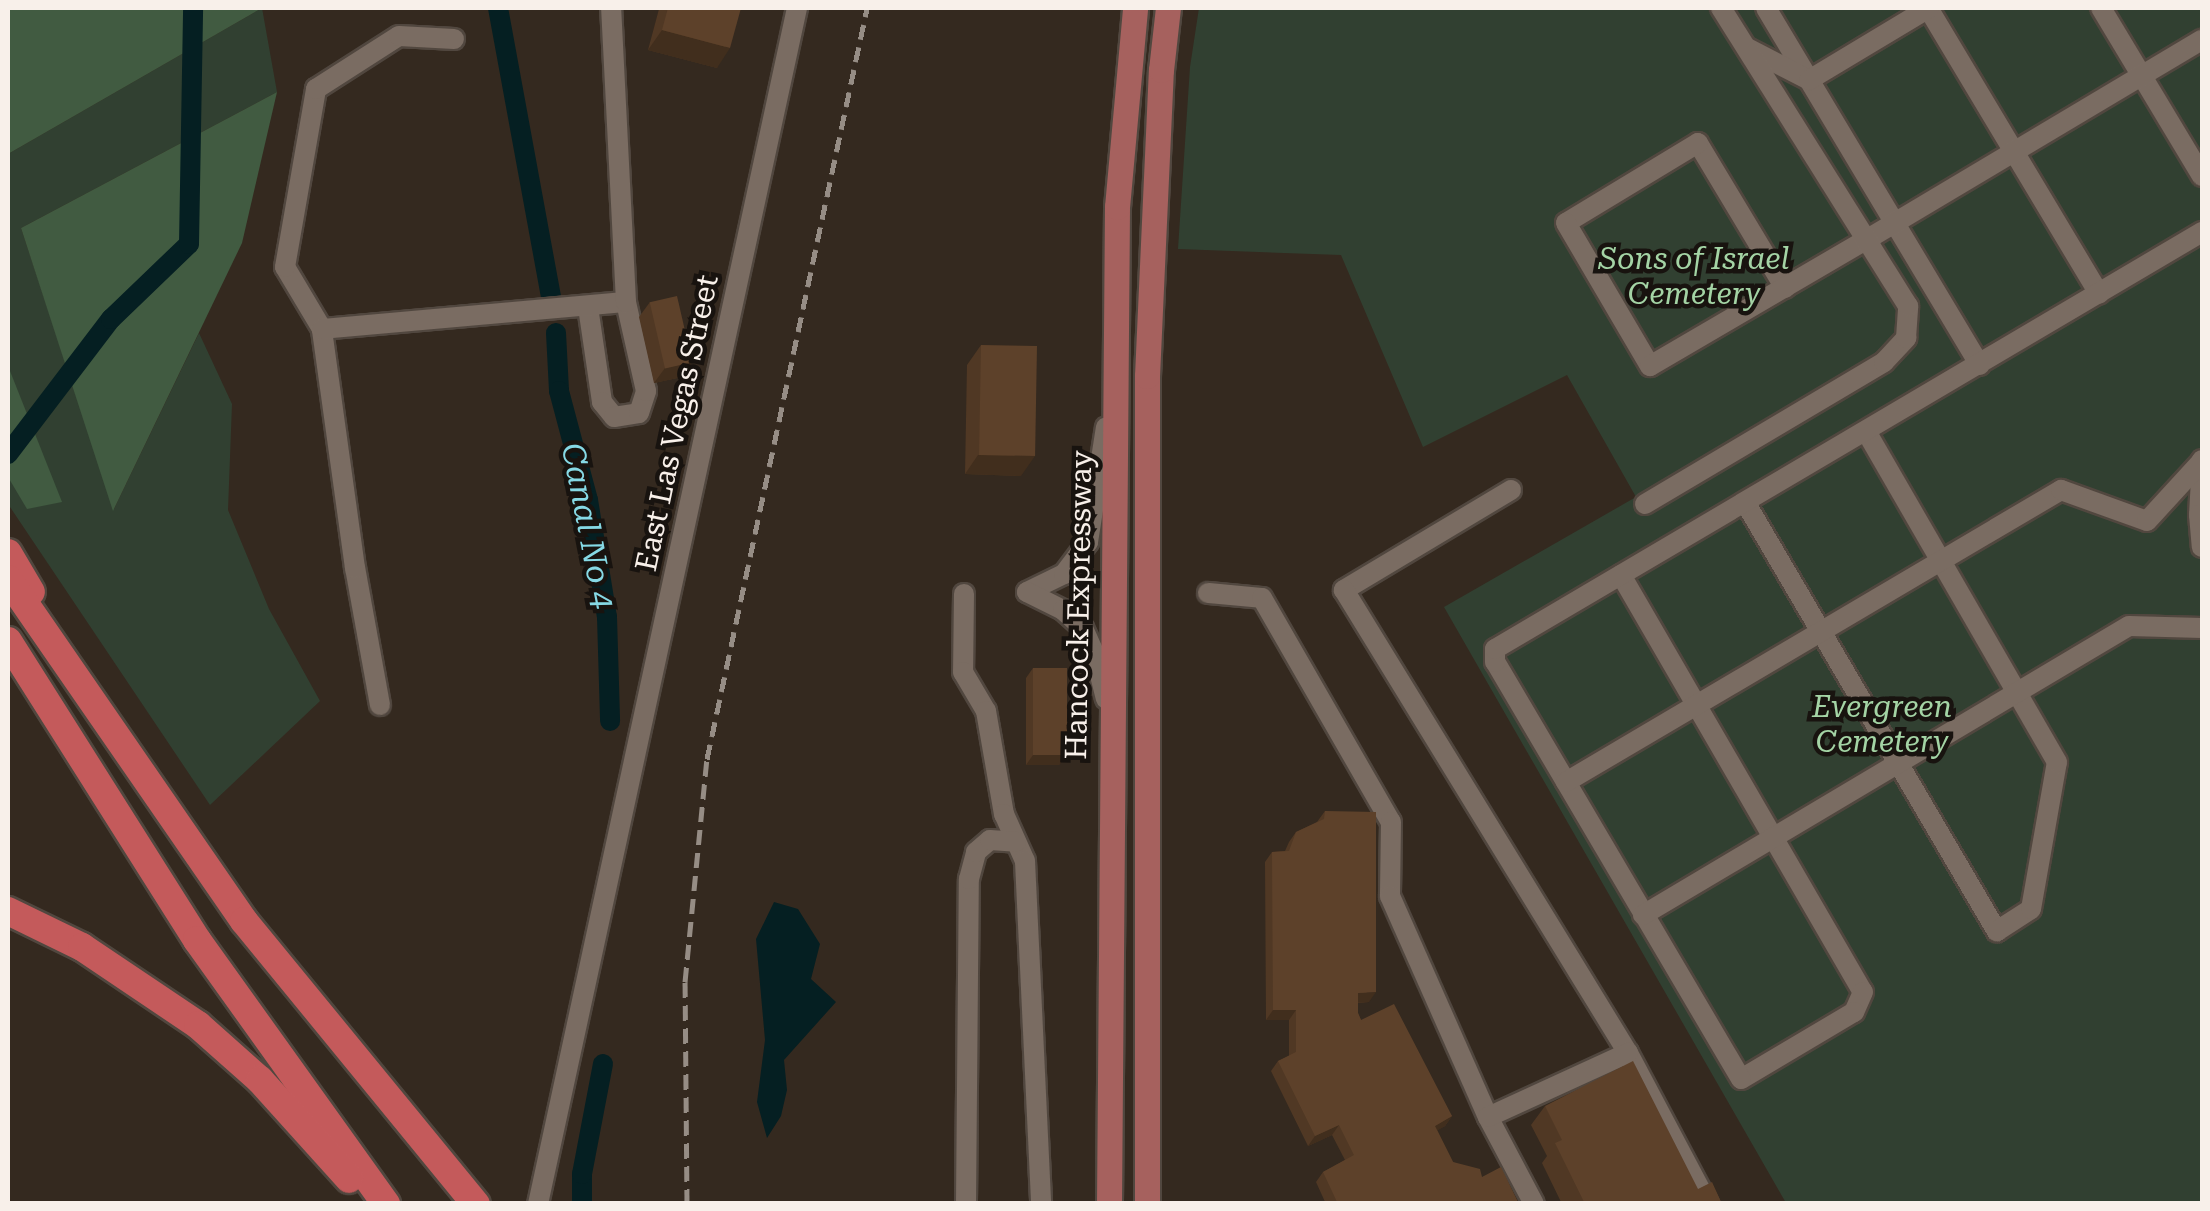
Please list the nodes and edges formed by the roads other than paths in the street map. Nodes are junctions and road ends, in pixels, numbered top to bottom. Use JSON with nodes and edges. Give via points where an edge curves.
{"nodes":[{"id":1,"x":611,"y":8,"type":"edge"},
{"id":2,"x":797,"y":8,"type":"edge"},
{"id":3,"x":1135,"y":8,"type":"edge"},
{"id":4,"x":1168,"y":8,"type":"edge"},
{"id":5,"x":1721,"y":8,"type":"edge"},
{"id":6,"x":1766,"y":8,"type":"edge"},
{"id":7,"x":1928,"y":8,"type":"edge"},
{"id":8,"x":2101,"y":8,"type":"edge"},
{"id":9,"x":454,"y":39,"type":"dead end"},
{"id":10,"x":2202,"y":40,"type":"edge"},
{"id":11,"x":1746,"y":47,"type":"junction"},
{"id":12,"x":2142,"y":76,"type":"junction"},
{"id":13,"x":1809,"y":80,"type":"junction"},
{"id":14,"x":2014,"y":152,"type":"junction"},
{"id":15,"x":2202,"y":176,"type":"edge"},
{"id":16,"x":1894,"y":222,"type":"junction"},
{"id":17,"x":2202,"y":232,"type":"edge"},
{"id":18,"x":1866,"y":240,"type":"junction"},
{"id":19,"x":1785,"y":288,"type":"junction"},
{"id":20,"x":2099,"y":294,"type":"junction"},
{"id":21,"x":626,"y":302,"type":"junction"},
{"id":22,"x":588,"y":307,"type":"junction"},
{"id":23,"x":322,"y":329,"type":"junction"},
{"id":24,"x":1980,"y":366,"type":"junction"},
{"id":25,"x":1114,"y":371,"type":"junction"},
{"id":26,"x":1867,"y":433,"type":"junction"},
{"id":27,"x":2202,"y":460,"type":"edge"},
{"id":28,"x":1512,"y":490,"type":"dead end"},
{"id":29,"x":1745,"y":502,"type":"junction"},
{"id":30,"x":1645,"y":504,"type":"dead end"},
{"id":31,"x":2202,"y":547,"type":"edge"},
{"id":32,"x":8,"y":553,"type":"edge"},
{"id":33,"x":1941,"y":561,"type":"junction"},
{"id":34,"x":1621,"y":575,"type":"junction"},
{"id":35,"x":8,"y":579,"type":"edge"},
{"id":36,"x":1208,"y":592,"type":"dead end"},
{"id":37,"x":964,"y":594,"type":"dead end"},
{"id":38,"x":2202,"y":628,"type":"edge"},
{"id":39,"x":1820,"y":632,"type":"junction"},
{"id":40,"x":8,"y":642,"type":"edge"},
{"id":41,"x":2017,"y":692,"type":"junction"},
{"id":42,"x":1696,"y":704,"type":"junction"},
{"id":43,"x":380,"y":705,"type":"dead end"},
{"id":44,"x":1110,"y":720,"type":"junction"},
{"id":45,"x":1898,"y":764,"type":"junction"},
{"id":46,"x":134,"y":765,"type":"junction"},
{"id":47,"x":1566,"y":782,"type":"junction"},
{"id":48,"x":1774,"y":838,"type":"junction"},
{"id":49,"x":1016,"y":842,"type":"junction"},
{"id":50,"x":8,"y":911,"type":"edge"},
{"id":51,"x":1643,"y":915,"type":"junction"},
{"id":52,"x":1628,"y":1052,"type":"junction"},
{"id":53,"x":1488,"y":1117,"type":"junction"},
{"id":54,"x":370,"y":1204,"type":"edge"},
{"id":55,"x":386,"y":1204,"type":"edge"},
{"id":56,"x":476,"y":1204,"type":"edge"},
{"id":57,"x":538,"y":1204,"type":"edge"},
{"id":58,"x":966,"y":1204,"type":"edge"},
{"id":59,"x":1041,"y":1204,"type":"edge"},
{"id":60,"x":1109,"y":1204,"type":"edge"},
{"id":61,"x":1146,"y":1204,"type":"edge"},
{"id":62,"x":1534,"y":1204,"type":"edge"},
{"id":63,"x":1708,"y":1204,"type":"edge"}],
"edges":[{"from":1,"to":21,"type":"street"},
{"from":2,"to":57,"type":"street","name":"East Las Vegas Street"},
{"from":3,"to":25,"type":"main road","name":"Hancock Expressway","via":[[1117,207]]},
{"from":4,"to":61,"type":"main road","via":[[1147,395]]},
{"from":5,"to":11,"type":"street"},
{"from":6,"to":13,"type":"street"},
{"from":7,"to":13,"type":"street"},
{"from":7,"to":14,"type":"street"},
{"from":8,"to":12,"type":"street"},
{"from":9,"to":23,"type":"street","via":[[400,36],[316,89],[285,266]]},
{"from":10,"to":12,"type":"street"},
{"from":11,"to":13,"type":"street"},
{"from":11,"to":18,"type":"street"},
{"from":12,"to":14,"type":"street"},
{"from":12,"to":15,"type":"street"},
{"from":13,"to":16,"type":"street"},
{"from":14,"to":16,"type":"street"},
{"from":14,"to":20,"type":"street"},
{"from":16,"to":18,"type":"street"},
{"from":16,"to":24,"type":"street"},
{"from":17,"to":20,"type":"street"},
{"from":18,"to":19,"type":"street"},
{"from":18,"to":30,"type":"street","via":[[1908,306],[1906,338],[1884,362]]},
{"from":19,"to":19,"type":"street","via":[[1650,366],[1566,223],[1698,142]]},
{"from":20,"to":24,"type":"street"},
{"from":21,"to":22,"type":"street"},
{"from":21,"to":22,"type":"street","via":[[646,392],[639,413],[614,417],[602,402]]},
{"from":22,"to":23,"type":"street"},
{"from":23,"to":43,"type":"street"},
{"from":24,"to":26,"type":"street"},
{"from":25,"to":44,"type":"main road","name":"Hancock Expressway"},
{"from":25,"to":44,"type":"street","via":[[1088,542],[1064,574],[1027,592],[1083,628]]},
{"from":26,"to":29,"type":"street"},
{"from":26,"to":33,"type":"street"},
{"from":27,"to":31,"type":"street"},
{"from":27,"to":33,"type":"street","via":[[2147,522],[2062,490]]},
{"from":28,"to":52,"type":"street","via":[[1344,590]]},
{"from":29,"to":34,"type":"street"},
{"from":29,"to":39,"type":"street"},
{"from":32,"to":46,"type":"highway"},
{"from":33,"to":39,"type":"street"},
{"from":33,"to":41,"type":"street"},
{"from":34,"to":42,"type":"street"},
{"from":34,"to":47,"type":"street","via":[[1495,649],[1495,662]]},
{"from":35,"to":46,"type":"highway"},
{"from":36,"to":53,"type":"street","via":[[1262,598],[1391,822],[1390,896]]},
{"from":37,"to":49,"type":"street","via":[[963,672],[986,710],[1004,814]]},
{"from":38,"to":41,"type":"street","via":[[2129,626]]},
{"from":39,"to":42,"type":"street"},
{"from":39,"to":45,"type":"street"},
{"from":40,"to":55,"type":"highway","via":[[197,940]]},
{"from":41,"to":45,"type":"street"},
{"from":41,"to":45,"type":"street","via":[[2057,762],[2031,909],[1997,932]]},
{"from":42,"to":47,"type":"street"},
{"from":42,"to":48,"type":"street"},
{"from":44,"to":60,"type":"main road","name":"Hancock Expressway"},
{"from":45,"to":48,"type":"street"},
{"from":46,"to":56,"type":"highway","via":[[244,920]]},
{"from":47,"to":51,"type":"street"},
{"from":48,"to":51,"type":"street"},
{"from":48,"to":51,"type":"street","via":[[1863,992],[1854,1012],[1838,1022],[1741,1079]]},
{"from":49,"to":58,"type":"street","via":[[990,840],[976,852],[969,878]]},
{"from":49,"to":59,"type":"street","via":[[1025,860]]},
{"from":50,"to":54,"type":"highway","via":[[82,946],[198,1025],[260,1080]]},
{"from":52,"to":53,"type":"street"},
{"from":52,"to":63,"type":"street"},
{"from":53,"to":62,"type":"street"}]}
